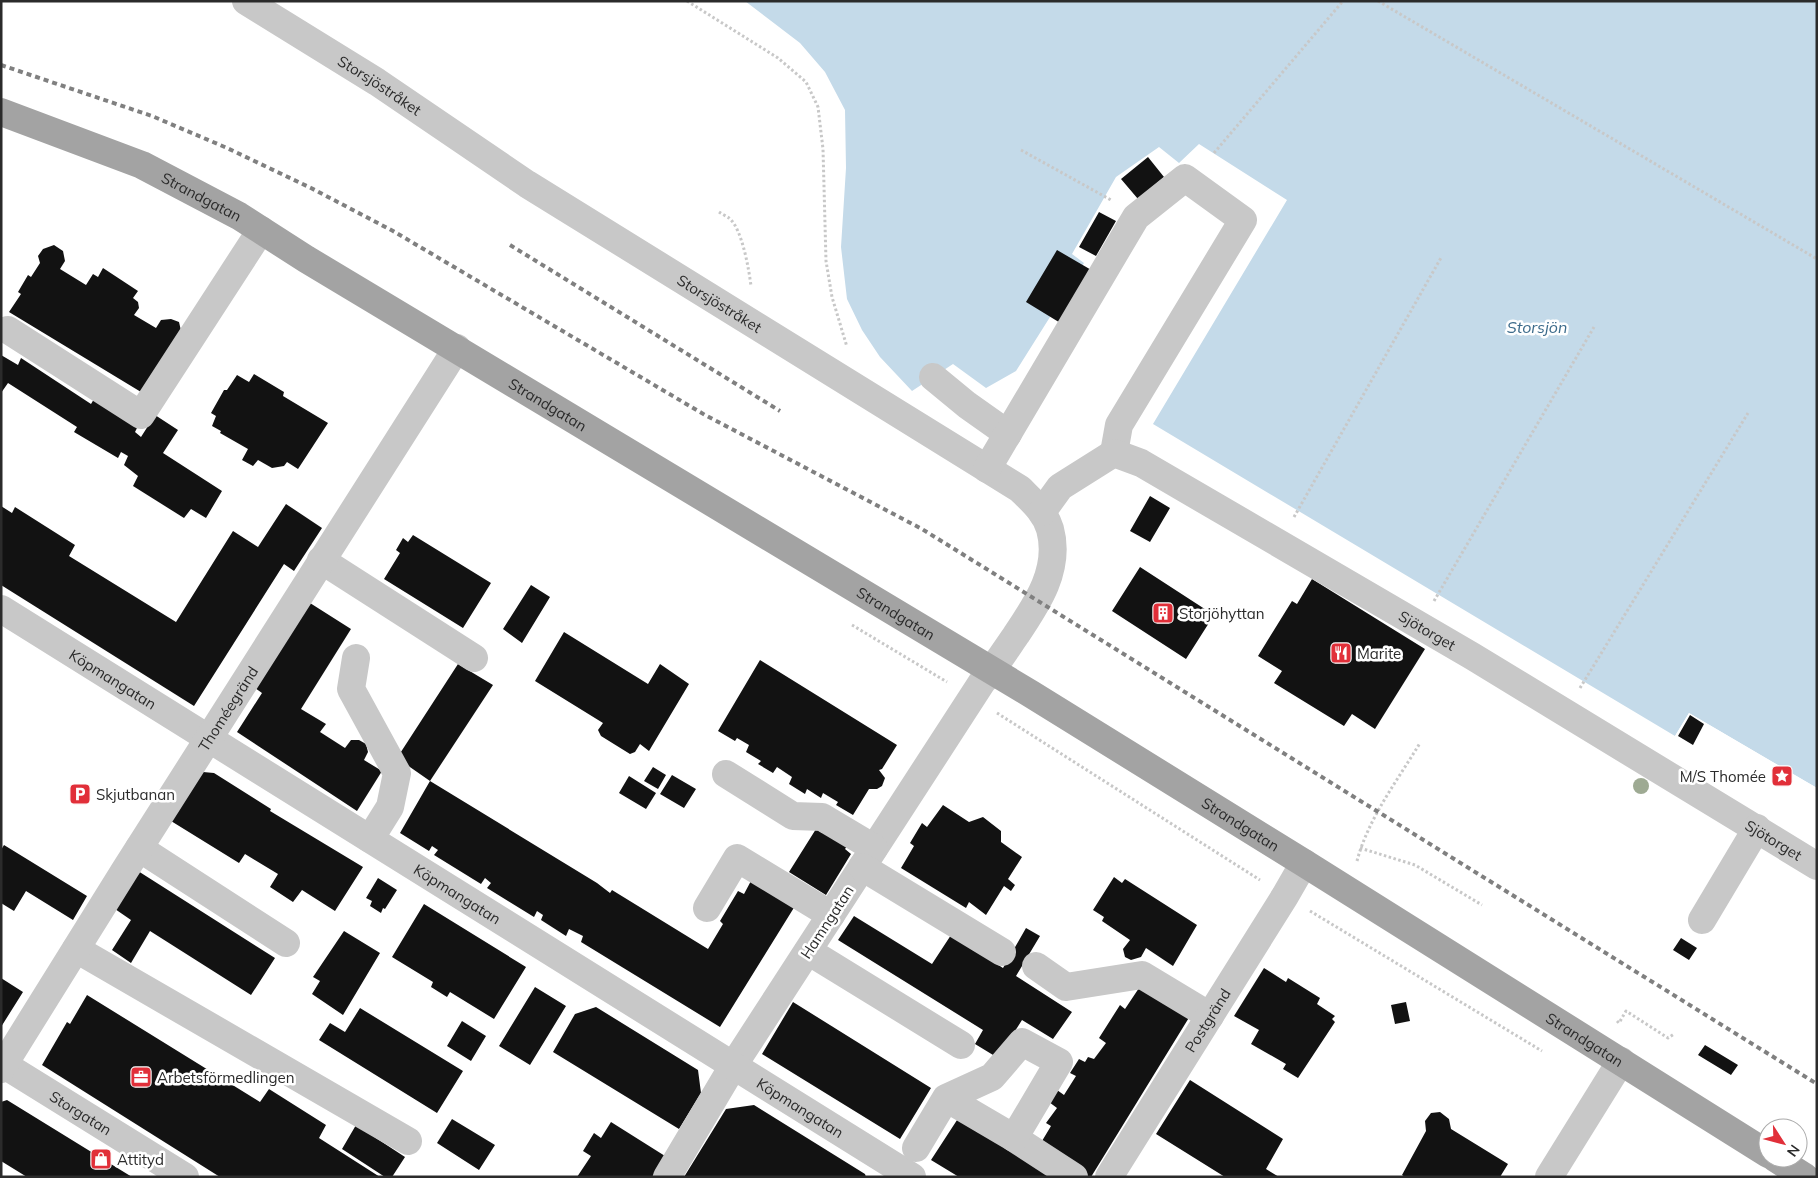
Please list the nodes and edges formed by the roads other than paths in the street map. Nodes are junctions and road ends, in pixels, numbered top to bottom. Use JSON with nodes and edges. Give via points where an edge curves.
{"nodes":[{"id":1,"x":246,"y":1,"type":"edge"},
{"id":2,"x":1,"y":112,"type":"edge"},
{"id":3,"x":261,"y":230,"type":"junction"},
{"id":4,"x":8,"y":330,"type":"dead end"},
{"id":5,"x":456,"y":348,"type":"junction"},
{"id":6,"x":932,"y":377,"type":"dead end"},
{"id":7,"x":1008,"y":434,"type":"junction"},
{"id":8,"x":1114,"y":453,"type":"junction"},
{"id":9,"x":987,"y":469,"type":"junction"},
{"id":10,"x":1042,"y":512,"type":"junction"},
{"id":11,"x":322,"y":560,"type":"junction"},
{"id":12,"x":1,"y":609,"type":"edge"},
{"id":13,"x":356,"y":658,"type":"dead end"},
{"id":14,"x":474,"y":658,"type":"dead end"},
{"id":15,"x":992,"y":671,"type":"junction"},
{"id":16,"x":208,"y":738,"type":"junction"},
{"id":17,"x":726,"y":774,"type":"dead end"},
{"id":18,"x":1757,"y":828,"type":"junction"},
{"id":19,"x":370,"y":839,"type":"junction"},
{"id":20,"x":139,"y":848,"type":"junction"},
{"id":21,"x":868,"y":858,"type":"junction"},
{"id":22,"x":1304,"y":863,"type":"junction"},
{"id":23,"x":1817,"y":866,"type":"edge"},
{"id":24,"x":707,"y":908,"type":"dead end"},
{"id":25,"x":831,"y":915,"type":"junction"},
{"id":26,"x":1702,"y":920,"type":"dead end"},
{"id":27,"x":286,"y":943,"type":"dead end"},
{"id":28,"x":76,"y":948,"type":"junction"},
{"id":29,"x":808,"y":951,"type":"junction"},
{"id":30,"x":1002,"y":952,"type":"dead end"},
{"id":31,"x":1036,"y":966,"type":"dead end"},
{"id":32,"x":1210,"y":1016,"type":"junction"},
{"id":33,"x":962,"y":1046,"type":"dead end"},
{"id":34,"x":1621,"y":1060,"type":"junction"},
{"id":35,"x":2,"y":1066,"type":"edge"},
{"id":36,"x":733,"y":1066,"type":"junction"},
{"id":37,"x":946,"y":1098,"type":"junction"},
{"id":38,"x":1014,"y":1138,"type":"junction"},
{"id":39,"x":408,"y":1141,"type":"dead end"},
{"id":40,"x":916,"y":1148,"type":"dead end"},
{"id":41,"x":1758,"y":1148,"type":"edge"},
{"id":42,"x":1791,"y":1168,"type":"edge"},
{"id":43,"x":185,"y":1177,"type":"edge"},
{"id":44,"x":667,"y":1177,"type":"edge"},
{"id":45,"x":912,"y":1177,"type":"edge"},
{"id":46,"x":1074,"y":1177,"type":"edge"},
{"id":47,"x":1109,"y":1177,"type":"edge"},
{"id":48,"x":1549,"y":1177,"type":"edge"},
{"id":49,"x":1805,"y":1177,"type":"edge"}],
"edges":[{"from":1,"to":9,"type":"street","name":"Storsjöstråket","via":[[377,82],[527,184]]},
{"from":2,"to":3,"type":"main road","name":"Strandgatan","via":[[142,165]]},
{"from":3,"to":4,"type":"street","via":[[141,415]]},
{"from":3,"to":5,"type":"main road","name":"Strandgatan"},
{"from":5,"to":11,"type":"street","name":"Thoméegränd"},
{"from":5,"to":15,"type":"main road","name":"Strandgatan"},
{"from":6,"to":7,"type":"street"},
{"from":7,"to":8,"type":"street","via":[[1136,217],[1185,178],[1243,220],[1119,425]]},
{"from":7,"to":9,"type":"street"},
{"from":8,"to":10,"type":"street","via":[[1060,488]]},
{"from":8,"to":18,"type":"street","name":"Sjötorget","via":[[1141,463],[1472,656]]},
{"from":9,"to":10,"type":"street","name":"Storsjöstråket","via":[[1020,489]]},
{"from":10,"to":15,"type":"street","name":"Storsjöstråket","via":[[1050,528],[1054,550],[1049,573],[1039,601]]},
{"from":11,"to":14,"type":"street"},
{"from":11,"to":16,"type":"street","name":"Thoméegränd"},
{"from":12,"to":16,"type":"street","name":"Köpmangatan"},
{"from":13,"to":19,"type":"street","via":[[351,688],[397,773],[390,807]]},
{"from":15,"to":21,"type":"street","name":"Hamngatan"},
{"from":15,"to":22,"type":"main road","name":"Strandgatan"},
{"from":16,"to":19,"type":"street","name":"Köpmangatan"},
{"from":16,"to":20,"type":"street","name":"Thoméegränd"},
{"from":17,"to":21,"type":"street","via":[[793,816],[822,817]]},
{"from":18,"to":23,"type":"street","name":"Sjötorget"},
{"from":18,"to":26,"type":"street"},
{"from":19,"to":36,"type":"street","name":"Köpmangatan"},
{"from":20,"to":27,"type":"street"},
{"from":20,"to":28,"type":"street","name":"Thoméegränd"},
{"from":21,"to":25,"type":"street","name":"Hamngatan"},
{"from":21,"to":30,"type":"street"},
{"from":22,"to":32,"type":"street","name":"Postgränd"},
{"from":22,"to":34,"type":"main road","name":"Strandgatan"},
{"from":24,"to":25,"type":"street","via":[[737,858]]},
{"from":25,"to":29,"type":"street","name":"Hamngatan"},
{"from":28,"to":35,"type":"street","name":"Thoméegränd"},
{"from":28,"to":39,"type":"street"},
{"from":29,"to":33,"type":"street"},
{"from":29,"to":36,"type":"street","name":"Hamngatan"},
{"from":31,"to":32,"type":"street","via":[[1066,987],[1142,975]]},
{"from":32,"to":47,"type":"street","name":"Postgränd"},
{"from":34,"to":41,"type":"main road","name":"Strandgatan"},
{"from":34,"to":48,"type":"street"},
{"from":35,"to":43,"type":"street","name":"Storgatan"},
{"from":36,"to":44,"type":"street","name":"Hamngatan"},
{"from":36,"to":45,"type":"street","name":"Köpmangatan"},
{"from":37,"to":38,"type":"street"},
{"from":37,"to":38,"type":"street","via":[[992,1077],[1022,1042],[1059,1062]]},
{"from":37,"to":40,"type":"street"},
{"from":38,"to":46,"type":"street"},
{"from":42,"to":49,"type":"main road"}]}
